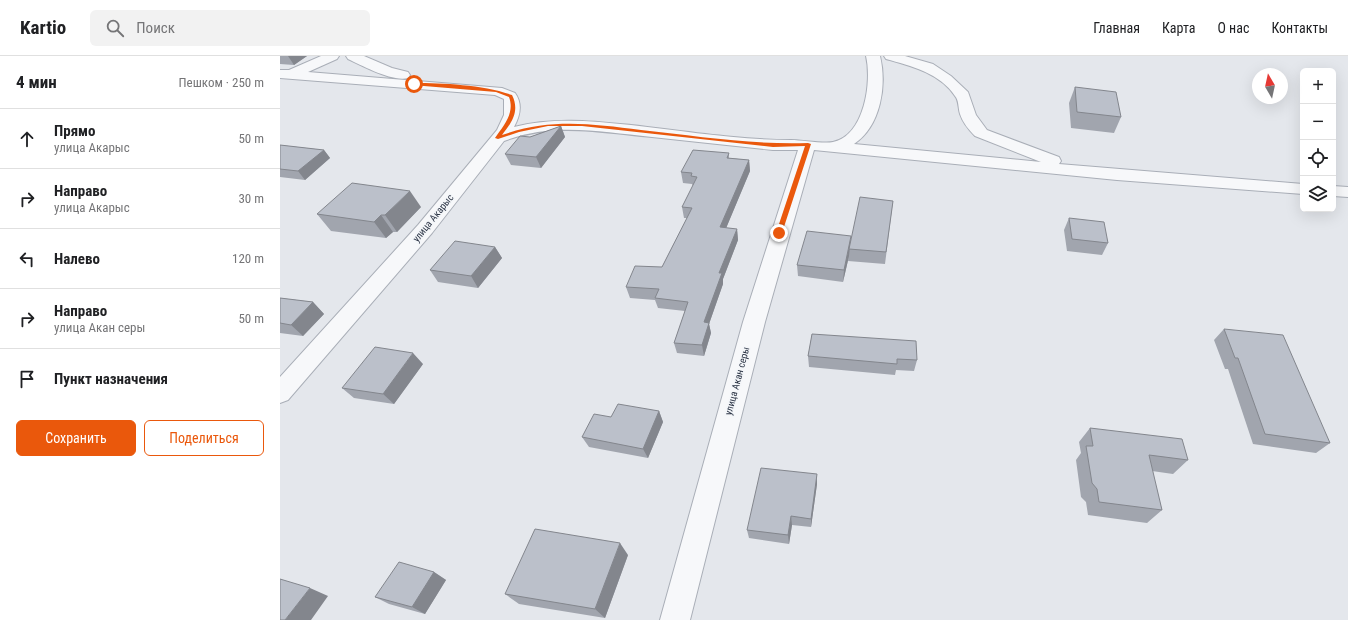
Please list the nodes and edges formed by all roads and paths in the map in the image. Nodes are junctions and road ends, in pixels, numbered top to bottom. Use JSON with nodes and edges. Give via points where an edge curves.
{"nodes":[{"id":1,"x":332,"y":56,"type":"edge"},
{"id":2,"x":353,"y":56,"type":"edge"},
{"id":3,"x":873,"y":56,"type":"edge"},
{"id":4,"x":891,"y":56,"type":"edge"},
{"id":5,"x":387,"y":71,"type":"junction"},
{"id":6,"x":286,"y":75,"type":"edge"},
{"id":7,"x":429,"y":84,"type":"junction"},
{"id":8,"x":498,"y":138,"type":"junction"},
{"id":9,"x":808,"y":144,"type":"junction"},
{"id":10,"x":836,"y":147,"type":"junction"},
{"id":11,"x":1072,"y":169,"type":"junction"},
{"id":12,"x":1300,"y":189,"type":"edge"},
{"id":13,"x":1336,"y":191,"type":"edge"},
{"id":14,"x":1348,"y":192,"type":"edge"},
{"id":15,"x":280,"y":393,"type":"edge"},
{"id":16,"x":675,"y":620,"type":"edge"}],
"edges":[{"from":1,"to":6,"type":"street"},
{"from":2,"to":5,"type":"street"},
{"from":3,"to":10,"type":"street","via":[[877,70],[875,91],[867,118],[856,134]]},
{"from":4,"to":11,"type":"street","via":[[928,67],[946,79],[963,95],[968,115],[981,133]]},
{"from":5,"to":6,"type":"street","via":[[332,69]]},
{"from":5,"to":7,"type":"street"},
{"from":6,"to":7,"type":"street"},
{"from":7,"to":8,"type":"street","name":"улица Акарыс","via":[[497,91],[510,96],[514,105],[509,122]]},
{"from":8,"to":9,"type":"street","via":[[548,125],[582,125],[773,146]]},
{"from":8,"to":15,"type":"street","name":"улица Акарыс","via":[[425,229]]},
{"from":9,"to":10,"type":"street"},
{"from":9,"to":16,"type":"street","name":"улица Акан серы","via":[[779,233],[736,386]]},
{"from":10,"to":11,"type":"street"},
{"from":11,"to":12,"type":"street"},
{"from":13,"to":14,"type":"street"}]}
